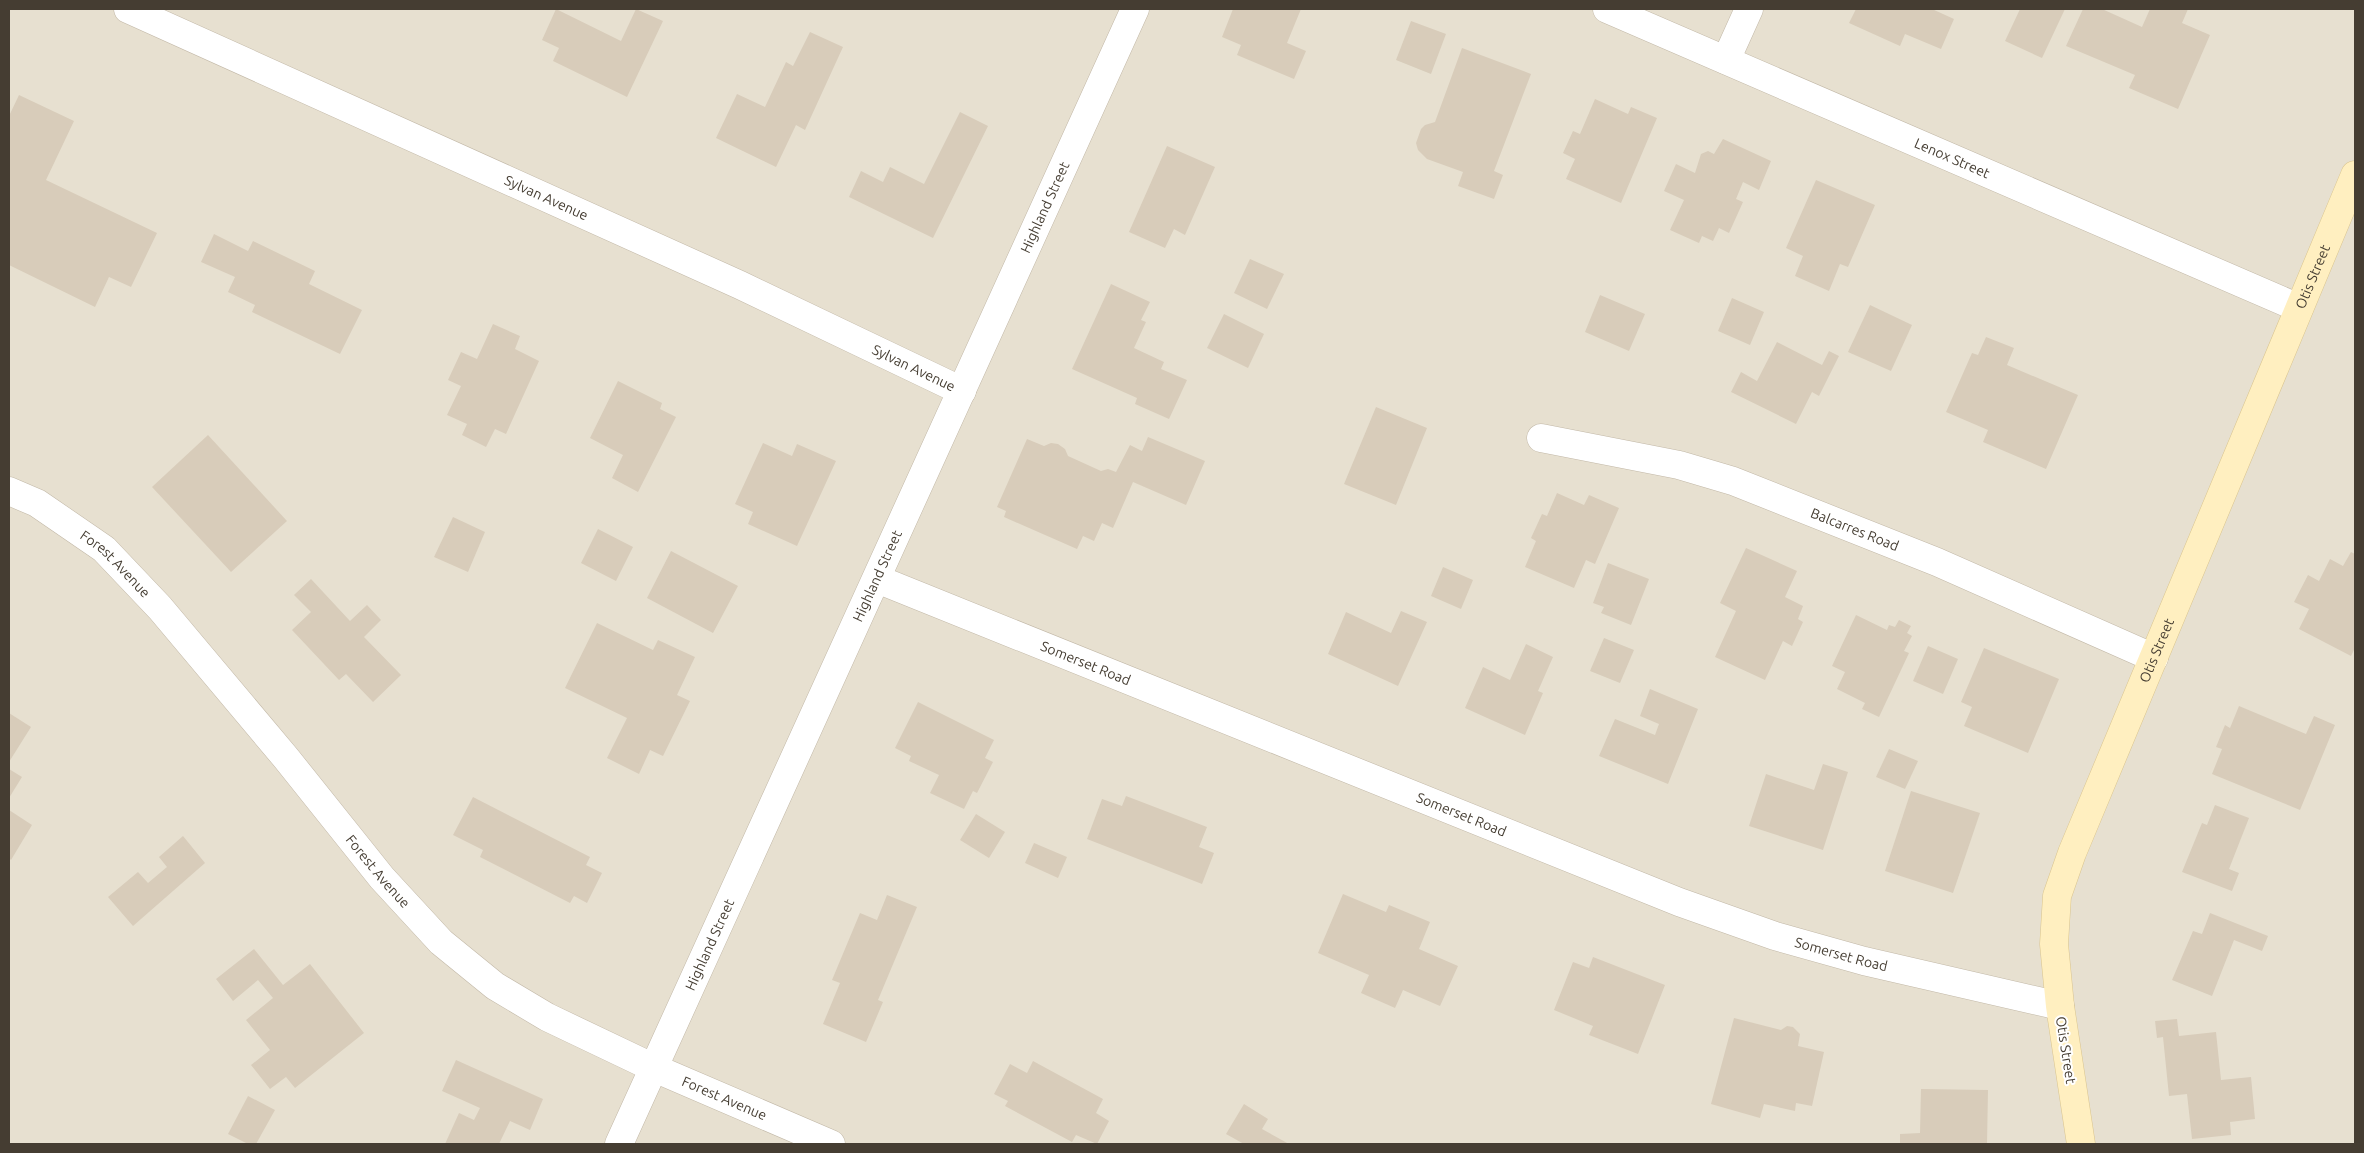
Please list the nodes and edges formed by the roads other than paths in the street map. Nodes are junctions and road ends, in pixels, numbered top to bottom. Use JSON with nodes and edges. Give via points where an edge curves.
{"nodes":[{"id":1,"x":128,"y":9,"type":"edge"},
{"id":2,"x":1135,"y":9,"type":"edge"},
{"id":3,"x":1607,"y":9,"type":"edge"},
{"id":4,"x":1748,"y":9,"type":"edge"},
{"id":5,"x":1726,"y":60,"type":"junction"},
{"id":6,"x":2355,"y":175,"type":"edge"},
{"id":7,"x":2299,"y":308,"type":"junction"},
{"id":8,"x":962,"y":391,"type":"junction"},
{"id":9,"x":1541,"y":438,"type":"dead end"},
{"id":10,"x":9,"y":491,"type":"edge"},
{"id":11,"x":877,"y":579,"type":"junction"},
{"id":12,"x":2154,"y":658,"type":"junction"},
{"id":13,"x":2060,"y":1006,"type":"junction"},
{"id":14,"x":654,"y":1068,"type":"junction"},
{"id":15,"x":619,"y":1144,"type":"edge"},
{"id":16,"x":830,"y":1144,"type":"edge"},
{"id":17,"x":2081,"y":1144,"type":"edge"}],
"edges":[{"from":1,"to":8,"type":"street","name":"Sylvan Avenue","via":[[740,285]]},
{"from":2,"to":8,"type":"street","name":"Highland Street"},
{"from":3,"to":5,"type":"street","name":"Lenox Street"},
{"from":4,"to":5,"type":"street"},
{"from":5,"to":7,"type":"street","name":"Lenox Street"},
{"from":6,"to":7,"type":"street","name":"Otis Street"},
{"from":7,"to":12,"type":"street","name":"Otis Street"},
{"from":8,"to":11,"type":"street","name":"Highland Street"},
{"from":9,"to":12,"type":"street","name":"Balcarres Road","via":[[1679,466],[1733,481],[1937,562]]},
{"from":10,"to":14,"type":"street","name":"Forest Avenue","via":[[37,503],[104,549],[160,608],[382,878],[440,942],[495,986],[547,1017]]},
{"from":11,"to":13,"type":"street","name":"Somerset Road","via":[[1679,902],[1775,936],[1864,962]]},
{"from":11,"to":14,"type":"street","name":"Highland Street"},
{"from":12,"to":13,"type":"street","name":"Otis Street","via":[[2057,896],[2054,944]]},
{"from":13,"to":17,"type":"street","name":"Otis Street"},
{"from":14,"to":15,"type":"street","name":"Highland Street"},
{"from":14,"to":16,"type":"street","name":"Forest Avenue"}]}
